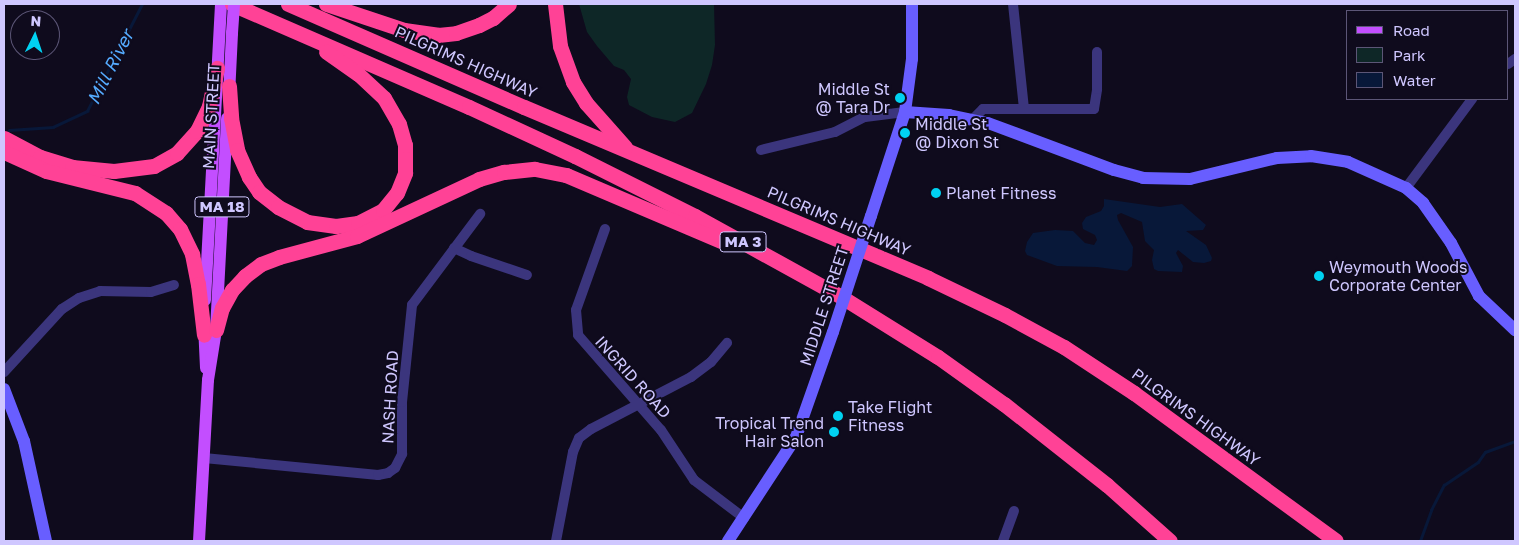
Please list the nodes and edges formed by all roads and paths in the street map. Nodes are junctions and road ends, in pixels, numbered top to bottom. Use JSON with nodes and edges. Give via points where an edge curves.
{"nodes":[{"id":1,"x":221,"y":4,"type":"edge"},
{"id":2,"x":233,"y":4,"type":"edge"},
{"id":3,"x":288,"y":4,"type":"edge"},
{"id":4,"x":326,"y":4,"type":"edge"},
{"id":5,"x":509,"y":4,"type":"edge"},
{"id":6,"x":555,"y":4,"type":"edge"},
{"id":7,"x":912,"y":4,"type":"edge"},
{"id":8,"x":1013,"y":4,"type":"edge"},
{"id":9,"x":270,"y":20,"type":"junction"},
{"id":10,"x":1097,"y":52,"type":"dead end"},
{"id":11,"x":217,"y":68,"type":"junction"},
{"id":12,"x":229,"y":86,"type":"junction"},
{"id":13,"x":1471,"y":100,"type":"edge"},
{"id":14,"x":1024,"y":108,"type":"junction"},
{"id":15,"x":905,"y":112,"type":"junction"},
{"id":16,"x":972,"y":119,"type":"junction"},
{"id":17,"x":4,"y":138,"type":"edge"},
{"id":18,"x":628,"y":150,"type":"junction"},
{"id":19,"x":761,"y":150,"type":"dead end"},
{"id":20,"x":4,"y":152,"type":"edge"},
{"id":21,"x":1406,"y":188,"type":"junction"},
{"id":22,"x":480,"y":214,"type":"dead end"},
{"id":23,"x":605,"y":229,"type":"dead end"},
{"id":24,"x":454,"y":248,"type":"junction"},
{"id":25,"x":527,"y":275,"type":"dead end"},
{"id":26,"x":174,"y":285,"type":"dead end"},
{"id":27,"x":825,"y":288,"type":"junction"},
{"id":28,"x":1515,"y":330,"type":"edge"},
{"id":29,"x":210,"y":333,"type":"junction"},
{"id":30,"x":727,"y":343,"type":"dead end"},
{"id":31,"x":4,"y":372,"type":"edge"},
{"id":32,"x":4,"y":390,"type":"edge"},
{"id":33,"x":638,"y":405,"type":"junction"},
{"id":34,"x":204,"y":458,"type":"junction"},
{"id":35,"x":1014,"y":511,"type":"dead end"},
{"id":36,"x":744,"y":518,"type":"junction"},
{"id":37,"x":46,"y":541,"type":"edge"},
{"id":38,"x":199,"y":541,"type":"edge"},
{"id":39,"x":556,"y":541,"type":"edge"},
{"id":40,"x":728,"y":541,"type":"edge"},
{"id":41,"x":1003,"y":541,"type":"edge"},
{"id":42,"x":1170,"y":541,"type":"edge"},
{"id":43,"x":1336,"y":541,"type":"edge"}],
"edges":[{"from":1,"to":11,"type":"main road","name":"MAIN STREET","number":"MA 18"},
{"from":2,"to":9,"type":"highway","number":"MA 3"},
{"from":2,"to":12,"type":"main road","name":"MAIN STREET","number":"MA 18","bridge":true},
{"from":3,"to":18,"type":"highway","name":"PILGRIMS HIGHWAY","number":"MA 3"},
{"from":4,"to":5,"type":"highway","via":[[404,30],[438,35],[479,25]]},
{"from":6,"to":18,"type":"highway","via":[[560,46],[573,82],[591,109]]},
{"from":7,"to":15,"type":"street","name":"MIDDLE STREET","via":[[912,59]]},
{"from":8,"to":14,"type":"street"},
{"from":9,"to":12,"type":"highway","via":[[351,69],[384,98],[399,124],[406,152],[405,173],[393,200],[371,218],[336,226],[307,222],[272,203],[254,185],[240,159],[232,124]]},
{"from":9,"to":27,"type":"highway","number":"MA 3","via":[[575,156],[695,216]]},
{"from":10,"to":14,"type":"street","via":[[1094,109]]},
{"from":11,"to":17,"type":"highway","via":[[206,113],[197,131],[177,153],[154,166],[114,171],[72,167],[40,157]]},
{"from":11,"to":29,"type":"main road","name":"MAIN STREET","number":"MA 18"},
{"from":12,"to":29,"type":"main road","name":"MAIN STREET","number":"MA 18"},
{"from":13,"to":21,"type":"street"},
{"from":14,"to":16,"type":"street","via":[[983,109]]},
{"from":15,"to":16,"type":"street"},
{"from":15,"to":19,"type":"street","via":[[865,118],[835,132]]},
{"from":15,"to":36,"type":"street","name":"MIDDLE STREET","bridge":true,"via":[[796,437]]},
{"from":16,"to":21,"type":"street","via":[[1143,178],[1190,179],[1277,158],[1311,156],[1348,162]]},
{"from":18,"to":43,"type":"highway","name":"PILGRIMS HIGHWAY","number":"MA 3","via":[[928,278],[1020,323],[1134,393]]},
{"from":20,"to":29,"type":"highway","via":[[46,171],[136,193],[166,213],[180,229],[192,254]]},
{"from":21,"to":28,"type":"street","via":[[1423,203],[1437,223],[1479,296]]},
{"from":22,"to":24,"type":"street","name":"NASH ROAD"},
{"from":23,"to":33,"type":"street","name":"INGRID ROAD","via":[[579,297],[576,329],[582,342]]},
{"from":24,"to":25,"type":"street"},
{"from":24,"to":34,"type":"street","name":"NASH ROAD","via":[[412,305],[402,402],[402,454],[392,471],[378,476]]},
{"from":26,"to":31,"type":"street","via":[[151,292],[100,291],[79,298],[57,314]]},
{"from":27,"to":29,"type":"highway","via":[[583,181],[551,171],[519,169],[479,179],[356,236],[261,264],[232,290]]},
{"from":27,"to":42,"type":"highway","number":"MA 3","via":[[924,348],[1004,404],[1107,485]]},
{"from":29,"to":34,"type":"main road","name":"MAIN STREET","number":"MA 18"},
{"from":30,"to":33,"type":"street","via":[[711,362],[691,377]]},
{"from":32,"to":37,"type":"street","via":[[24,441]]},
{"from":33,"to":36,"type":"street","name":"INGRID ROAD","via":[[661,430],[694,480]]},
{"from":33,"to":39,"type":"street","via":[[586,432],[576,442]]},
{"from":34,"to":38,"type":"main road","name":"MAIN STREET","number":"MA 18"},
{"from":35,"to":41,"type":"street"},
{"from":36,"to":40,"type":"street","name":"MIDDLE STREET"}]}
